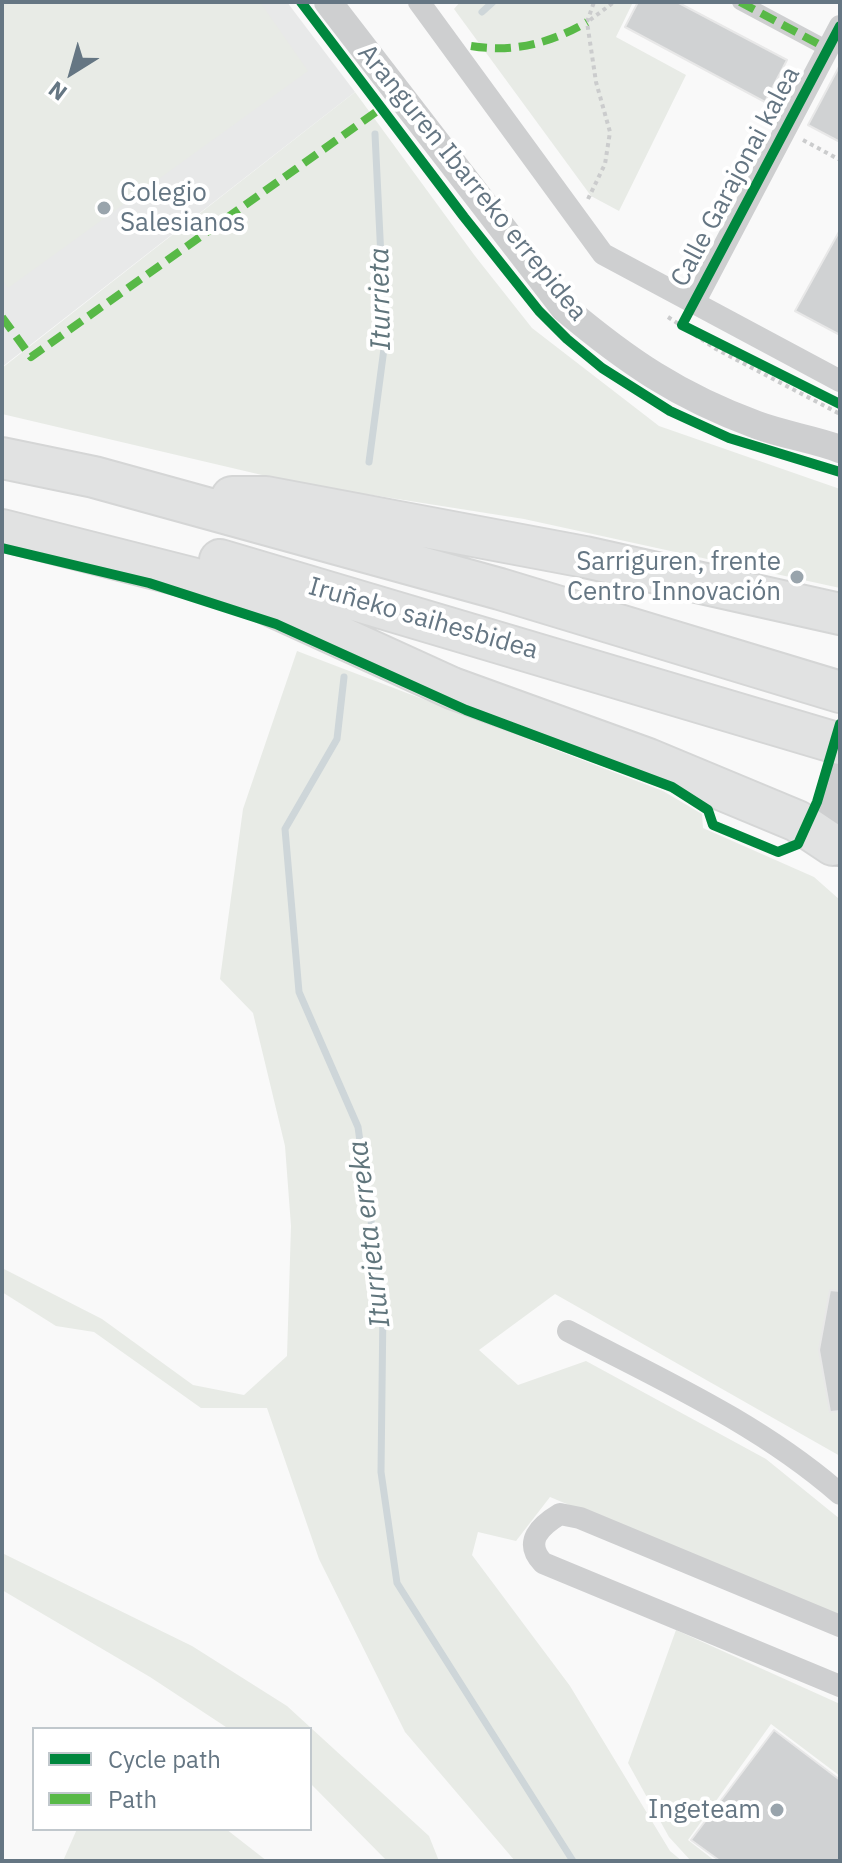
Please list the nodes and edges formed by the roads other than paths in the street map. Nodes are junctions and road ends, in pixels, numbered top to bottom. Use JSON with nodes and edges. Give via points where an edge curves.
{"nodes":[{"id":1,"x":328,"y":2,"type":"edge"},
{"id":2,"x":419,"y":2,"type":"edge"},
{"id":3,"x":740,"y":2,"type":"edge"},
{"id":4,"x":840,"y":26,"type":"edge"},
{"id":5,"x":834,"y":52,"type":"edge"},
{"id":6,"x":694,"y":303,"type":"junction"},
{"id":7,"x":840,"y":381,"type":"edge"},
{"id":8,"x":2,"y":442,"type":"edge"},
{"id":9,"x":840,"y":449,"type":"edge"},
{"id":10,"x":2,"y":458,"type":"edge"},
{"id":11,"x":230,"y":497,"type":"junction"},
{"id":12,"x":2,"y":511,"type":"edge"},
{"id":13,"x":2,"y":530,"type":"edge"},
{"id":14,"x":840,"y":614,"type":"edge"},
{"id":15,"x":719,"y":655,"type":"junction"},
{"id":16,"x":840,"y":692,"type":"edge"},
{"id":17,"x":838,"y":758,"type":"edge"},
{"id":18,"x":837,"y":849,"type":"edge"},
{"id":19,"x":568,"y":1331,"type":"dead end"},
{"id":20,"x":840,"y":1494,"type":"edge"},
{"id":21,"x":840,"y":1626,"type":"edge"},
{"id":22,"x":840,"y":1686,"type":"edge"}],
"edges":[{"from":1,"to":9,"type":"street","name":"Aranguren Ibarreko errepidea","via":[[564,308],[667,386],[761,427]]},
{"from":2,"to":6,"type":"street","via":[[603,254]]},
{"from":3,"to":5,"type":"street","name":"Calle Garajonai kalea"},
{"from":4,"to":5,"type":"street","name":"Calle Garajonai kalea"},
{"from":5,"to":6,"type":"street","name":"Calle Garajonai kalea"},
{"from":6,"to":7,"type":"street"},
{"from":8,"to":11,"type":"highway"},
{"from":10,"to":15,"type":"highway","name":"Iruñeko saihesbidea","via":[[94,477],[440,572]]},
{"from":11,"to":14,"type":"highway","via":[[266,497],[495,539]]},
{"from":11,"to":15,"type":"highway","via":[[511,577],[624,615]]},
{"from":12,"to":17,"type":"highway","name":"Iruñeko saihesbidea","via":[[194,552]]},
{"from":13,"to":18,"type":"highway","via":[[235,589],[452,688],[648,759],[797,821]]},
{"from":15,"to":16,"type":"highway","name":"Iruñeko saihesbidea"},
{"from":17,"to":18,"type":"street","via":[[827,815]]},
{"from":19,"to":20,"type":"street","via":[[729,1416],[802,1461]]},
{"from":21,"to":22,"type":"street","via":[[580,1518],[560,1514],[542,1525],[533,1540],[535,1555],[543,1563]]}]}
